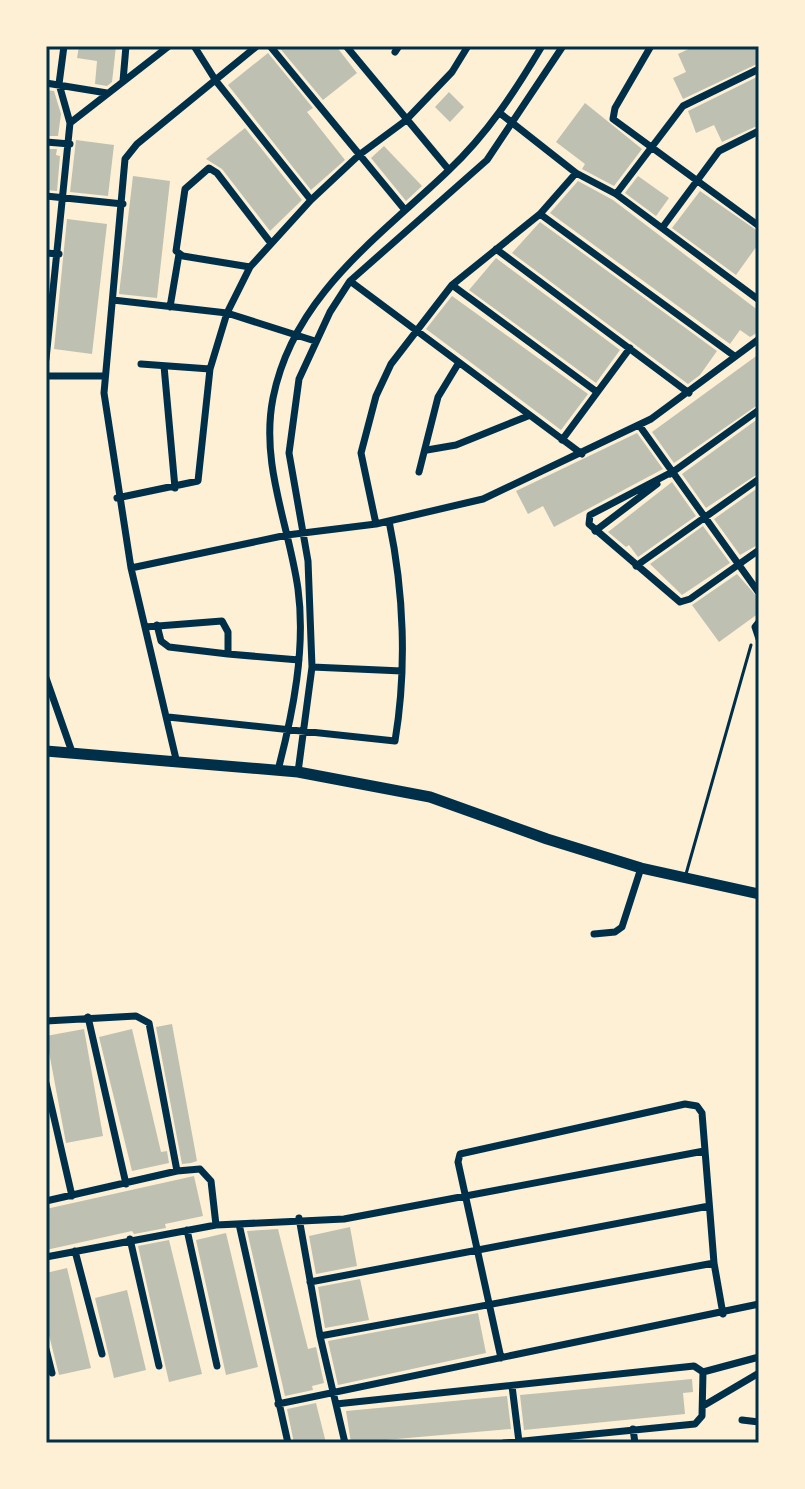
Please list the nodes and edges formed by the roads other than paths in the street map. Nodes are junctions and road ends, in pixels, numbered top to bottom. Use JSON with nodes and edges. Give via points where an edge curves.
{"nodes":[{"id":1,"x":64,"y":46,"type":"edge"},
{"id":2,"x":126,"y":46,"type":"edge"},
{"id":3,"x":169,"y":46,"type":"edge"},
{"id":4,"x":194,"y":46,"type":"edge"},
{"id":5,"x":257,"y":46,"type":"edge"},
{"id":6,"x":270,"y":46,"type":"edge"},
{"id":7,"x":346,"y":46,"type":"edge"},
{"id":8,"x":468,"y":46,"type":"edge"},
{"id":9,"x":542,"y":46,"type":"edge"},
{"id":10,"x":563,"y":46,"type":"edge"},
{"id":11,"x":651,"y":46,"type":"edge"},
{"id":12,"x":759,"y":69,"type":"edge"},
{"id":13,"x":123,"y":81,"type":"junction"},
{"id":14,"x":216,"y":81,"type":"junction"},
{"id":15,"x":46,"y":83,"type":"edge"},
{"id":16,"x":59,"y":84,"type":"junction"},
{"id":17,"x":107,"y":93,"type":"junction"},
{"id":18,"x":501,"y":114,"type":"junction"},
{"id":19,"x":405,"y":121,"type":"junction"},
{"id":20,"x":70,"y":123,"type":"junction"},
{"id":21,"x":514,"y":123,"type":"junction"},
{"id":22,"x":759,"y":131,"type":"edge"},
{"id":23,"x":46,"y":142,"type":"edge"},
{"id":24,"x":70,"y":144,"type":"junction"},
{"id":25,"x":652,"y":148,"type":"junction"},
{"id":26,"x":359,"y":155,"type":"junction"},
{"id":27,"x":449,"y":170,"type":"junction"},
{"id":28,"x":576,"y":173,"type":"junction"},
{"id":29,"x":697,"y":179,"type":"junction"},
{"id":30,"x":616,"y":194,"type":"junction"},
{"id":31,"x":46,"y":196,"type":"edge"},
{"id":32,"x":65,"y":198,"type":"junction"},
{"id":33,"x":311,"y":200,"type":"junction"},
{"id":34,"x":123,"y":204,"type":"junction"},
{"id":35,"x":405,"y":210,"type":"junction"},
{"id":36,"x":540,"y":214,"type":"junction"},
{"id":37,"x":759,"y":226,"type":"edge"},
{"id":38,"x":662,"y":228,"type":"junction"},
{"id":39,"x":270,"y":242,"type":"junction"},
{"id":40,"x":496,"y":249,"type":"junction"},
{"id":41,"x":46,"y":253,"type":"edge"},
{"id":42,"x":59,"y":254,"type":"junction"},
{"id":43,"x":179,"y":254,"type":"junction"},
{"id":44,"x":250,"y":267,"type":"junction"},
{"id":45,"x":350,"y":281,"type":"junction"},
{"id":46,"x":452,"y":285,"type":"junction"},
{"id":47,"x":113,"y":300,"type":"junction"},
{"id":48,"x":759,"y":300,"type":"edge"},
{"id":49,"x":170,"y":307,"type":"junction"},
{"id":50,"x":227,"y":313,"type":"junction"},
{"id":51,"x":413,"y":331,"type":"junction"},
{"id":52,"x":296,"y":334,"type":"junction"},
{"id":53,"x":759,"y":339,"type":"edge"},
{"id":54,"x":315,"y":341,"type":"junction"},
{"id":55,"x":630,"y":348,"type":"junction"},
{"id":56,"x":733,"y":355,"type":"junction"},
{"id":57,"x":46,"y":359,"type":"edge"},
{"id":58,"x":141,"y":364,"type":"dead end"},
{"id":59,"x":458,"y":364,"type":"junction"},
{"id":60,"x":164,"y":366,"type":"junction"},
{"id":61,"x":210,"y":369,"type":"junction"},
{"id":62,"x":46,"y":376,"type":"edge"},
{"id":63,"x":104,"y":376,"type":"junction"},
{"id":64,"x":597,"y":392,"type":"junction"},
{"id":65,"x":689,"y":393,"type":"junction"},
{"id":66,"x":759,"y":410,"type":"edge"},
{"id":67,"x":528,"y":416,"type":"junction"},
{"id":68,"x":639,"y":425,"type":"junction"},
{"id":69,"x":562,"y":440,"type":"junction"},
{"id":70,"x":427,"y":450,"type":"junction"},
{"id":71,"x":582,"y":454,"type":"junction"},
{"id":72,"x":419,"y":472,"type":"dead end"},
{"id":73,"x":672,"y":472,"type":"junction"},
{"id":74,"x":759,"y":479,"type":"edge"},
{"id":75,"x":175,"y":488,"type":"junction"},
{"id":76,"x":117,"y":498,"type":"junction"},
{"id":77,"x":706,"y":517,"type":"junction"},
{"id":78,"x":389,"y":521,"type":"junction"},
{"id":79,"x":376,"y":524,"type":"junction"},
{"id":80,"x":595,"y":531,"type":"junction"},
{"id":81,"x":302,"y":533,"type":"junction"},
{"id":82,"x":287,"y":535,"type":"junction"},
{"id":83,"x":759,"y":550,"type":"edge"},
{"id":84,"x":739,"y":564,"type":"junction"},
{"id":85,"x":636,"y":566,"type":"junction"},
{"id":86,"x":131,"y":568,"type":"junction"},
{"id":87,"x":759,"y":593,"type":"edge"},
{"id":88,"x":759,"y":622,"type":"edge"},
{"id":89,"x":157,"y":625,"type":"junction"},
{"id":90,"x":145,"y":627,"type":"junction"},
{"id":91,"x":759,"y":639,"type":"edge"},
{"id":92,"x":751,"y":645,"type":"dead end"},
{"id":93,"x":228,"y":654,"type":"junction"},
{"id":94,"x":299,"y":660,"type":"junction"},
{"id":95,"x":312,"y":667,"type":"junction"},
{"id":96,"x":402,"y":671,"type":"junction"},
{"id":97,"x":46,"y":678,"type":"edge"},
{"id":98,"x":168,"y":717,"type":"junction"},
{"id":99,"x":288,"y":732,"type":"junction"},
{"id":100,"x":302,"y":734,"type":"junction"},
{"id":101,"x":46,"y":751,"type":"edge"},
{"id":102,"x":72,"y":752,"type":"junction"},
{"id":103,"x":176,"y":759,"type":"junction"},
{"id":104,"x":278,"y":770,"type":"junction"},
{"id":105,"x":298,"y":772,"type":"junction"},
{"id":106,"x":641,"y":868,"type":"junction"},
{"id":107,"x":685,"y":878,"type":"junction"},
{"id":108,"x":759,"y":894,"type":"edge"},
{"id":109,"x":594,"y":934,"type":"dead end"},
{"id":110,"x":88,"y":1017,"type":"junction"},
{"id":111,"x":46,"y":1021,"type":"edge"},
{"id":112,"x":46,"y":1083,"type":"edge"},
{"id":113,"x":704,"y":1151,"type":"junction"},
{"id":114,"x":177,"y":1171,"type":"junction"},
{"id":115,"x":126,"y":1184,"type":"junction"},
{"id":116,"x":72,"y":1196,"type":"junction"},
{"id":117,"x":467,"y":1198,"type":"junction"},
{"id":118,"x":46,"y":1201,"type":"edge"},
{"id":119,"x":709,"y":1206,"type":"junction"},
{"id":120,"x":299,"y":1218,"type":"junction"},
{"id":121,"x":239,"y":1224,"type":"junction"},
{"id":122,"x":216,"y":1225,"type":"junction"},
{"id":123,"x":187,"y":1230,"type":"junction"},
{"id":124,"x":130,"y":1239,"type":"junction"},
{"id":125,"x":75,"y":1251,"type":"junction"},
{"id":126,"x":477,"y":1251,"type":"junction"},
{"id":127,"x":46,"y":1257,"type":"edge"},
{"id":128,"x":714,"y":1263,"type":"junction"},
{"id":129,"x":310,"y":1282,"type":"junction"},
{"id":130,"x":488,"y":1302,"type":"junction"},
{"id":131,"x":759,"y":1304,"type":"edge"},
{"id":132,"x":723,"y":1314,"type":"junction"},
{"id":133,"x":320,"y":1336,"type":"junction"},
{"id":134,"x":46,"y":1349,"type":"edge"},
{"id":135,"x":102,"y":1354,"type":"dead end"},
{"id":136,"x":759,"y":1357,"type":"edge"},
{"id":137,"x":501,"y":1358,"type":"junction"},
{"id":138,"x":159,"y":1366,"type":"dead end"},
{"id":139,"x":217,"y":1366,"type":"dead end"},
{"id":140,"x":703,"y":1372,"type":"junction"},
{"id":141,"x":52,"y":1373,"type":"dead end"},
{"id":142,"x":759,"y":1373,"type":"edge"},
{"id":143,"x":512,"y":1386,"type":"junction"},
{"id":144,"x":333,"y":1391,"type":"junction"},
{"id":145,"x":278,"y":1404,"type":"junction"},
{"id":146,"x":336,"y":1404,"type":"junction"},
{"id":147,"x":703,"y":1406,"type":"junction"},
{"id":148,"x":742,"y":1420,"type":"dead end"},
{"id":149,"x":759,"y":1422,"type":"edge"},
{"id":150,"x":633,"y":1429,"type":"junction"},
{"id":151,"x":519,"y":1442,"type":"edge"},
{"id":152,"x":288,"y":1443,"type":"edge"},
{"id":153,"x":345,"y":1443,"type":"edge"},
{"id":154,"x":504,"y":1443,"type":"edge"},
{"id":155,"x":635,"y":1443,"type":"edge"}],
"edges":[{"from":1,"to":16,"type":"street"},
{"from":2,"to":13,"type":"street"},
{"from":3,"to":13,"type":"street"},
{"from":4,"to":14,"type":"street"},
{"from":5,"to":14,"type":"street"},
{"from":6,"to":26,"type":"street"},
{"from":7,"to":19,"type":"street"},
{"from":8,"to":19,"type":"street","via":[[452,72]]},
{"from":9,"to":18,"type":"street"},
{"from":10,"to":21,"type":"street"},
{"from":11,"to":25,"type":"street","via":[[612,114],[616,123]]},
{"from":12,"to":25,"type":"street","via":[[683,106]]},
{"from":13,"to":17,"type":"street"},
{"from":14,"to":33,"type":"street"},
{"from":14,"to":34,"type":"street","via":[[129,152]]},
{"from":15,"to":16,"type":"street"},
{"from":16,"to":17,"type":"street"},
{"from":16,"to":20,"type":"street"},
{"from":17,"to":20,"type":"street"},
{"from":18,"to":21,"type":"street"},
{"from":18,"to":27,"type":"street"},
{"from":19,"to":26,"type":"street"},
{"from":19,"to":27,"type":"street"},
{"from":20,"to":24,"type":"street"},
{"from":21,"to":28,"type":"street"},
{"from":21,"to":45,"type":"street","via":[[487,160]]},
{"from":22,"to":29,"type":"street","via":[[724,146]]},
{"from":23,"to":24,"type":"street"},
{"from":24,"to":32,"type":"street"},
{"from":25,"to":29,"type":"street"},
{"from":25,"to":30,"type":"street"},
{"from":26,"to":33,"type":"street"},
{"from":26,"to":35,"type":"street"},
{"from":27,"to":35,"type":"street"},
{"from":28,"to":30,"type":"street"},
{"from":28,"to":36,"type":"street"},
{"from":29,"to":37,"type":"street"},
{"from":29,"to":38,"type":"street"},
{"from":30,"to":38,"type":"street"},
{"from":31,"to":32,"type":"street"},
{"from":32,"to":34,"type":"street"},
{"from":32,"to":42,"type":"street"},
{"from":33,"to":39,"type":"street"},
{"from":34,"to":47,"type":"street"},
{"from":35,"to":52,"type":"street","via":[[338,274]]},
{"from":36,"to":40,"type":"street"},
{"from":36,"to":56,"type":"street"},
{"from":38,"to":48,"type":"street"},
{"from":39,"to":43,"type":"street","via":[[209,168],[181,198],[175,241]]},
{"from":39,"to":44,"type":"street"},
{"from":40,"to":46,"type":"street"},
{"from":40,"to":55,"type":"street"},
{"from":41,"to":42,"type":"street"},
{"from":42,"to":57,"type":"street"},
{"from":43,"to":44,"type":"street"},
{"from":43,"to":49,"type":"street"},
{"from":44,"to":50,"type":"street"},
{"from":45,"to":51,"type":"street"},
{"from":45,"to":54,"type":"street"},
{"from":46,"to":51,"type":"street"},
{"from":46,"to":64,"type":"street"},
{"from":47,"to":49,"type":"street"},
{"from":47,"to":63,"type":"street"},
{"from":49,"to":50,"type":"street"},
{"from":50,"to":52,"type":"street"},
{"from":50,"to":61,"type":"street"},
{"from":51,"to":59,"type":"street"},
{"from":51,"to":79,"type":"street","via":[[376,396],[361,453]]},
{"from":52,"to":54,"type":"street"},
{"from":52,"to":82,"type":"street","via":[[273,396],[270,422],[272,477]]},
{"from":53,"to":56,"type":"street"},
{"from":54,"to":81,"type":"street","via":[[299,379],[290,442]]},
{"from":55,"to":64,"type":"street"},
{"from":55,"to":65,"type":"street"},
{"from":56,"to":65,"type":"street"},
{"from":58,"to":60,"type":"street"},
{"from":59,"to":67,"type":"street"},
{"from":59,"to":70,"type":"street","via":[[438,397]]},
{"from":60,"to":61,"type":"street"},
{"from":60,"to":75,"type":"street"},
{"from":61,"to":75,"type":"street","via":[[198,481]]},
{"from":62,"to":63,"type":"street"},
{"from":63,"to":76,"type":"street"},
{"from":64,"to":69,"type":"street"},
{"from":65,"to":68,"type":"street"},
{"from":66,"to":73,"type":"street"},
{"from":67,"to":69,"type":"street"},
{"from":67,"to":70,"type":"street","via":[[456,445]]},
{"from":68,"to":71,"type":"street"},
{"from":68,"to":73,"type":"street"},
{"from":69,"to":71,"type":"street"},
{"from":70,"to":72,"type":"street"},
{"from":71,"to":78,"type":"street","via":[[483,499]]},
{"from":73,"to":77,"type":"street"},
{"from":73,"to":80,"type":"street"},
{"from":73,"to":80,"type":"street","via":[[590,515]]},
{"from":74,"to":77,"type":"street"},
{"from":75,"to":76,"type":"street"},
{"from":76,"to":86,"type":"street"},
{"from":77,"to":84,"type":"street"},
{"from":77,"to":85,"type":"street"},
{"from":78,"to":79,"type":"street"},
{"from":78,"to":96,"type":"street","via":[[396,551]]},
{"from":79,"to":81,"type":"street"},
{"from":80,"to":85,"type":"street"},
{"from":81,"to":82,"type":"street"},
{"from":81,"to":95,"type":"street"},
{"from":82,"to":86,"type":"street"},
{"from":82,"to":94,"type":"street","via":[[299,591]]},
{"from":83,"to":84,"type":"street"},
{"from":84,"to":85,"type":"street","via":[[684,602]]},
{"from":84,"to":87,"type":"street"},
{"from":86,"to":90,"type":"street"},
{"from":88,"to":91,"type":"street"},
{"from":89,"to":90,"type":"street"},
{"from":89,"to":93,"type":"street","via":[[161,641],[169,647]]},
{"from":89,"to":93,"type":"street","via":[[222,621]]},
{"from":90,"to":98,"type":"street"},
{"from":92,"to":107,"type":"lane"},
{"from":93,"to":94,"type":"street"},
{"from":94,"to":99,"type":"street"},
{"from":95,"to":96,"type":"street"},
{"from":95,"to":100,"type":"street"},
{"from":96,"to":100,"type":"street","via":[[395,741]]},
{"from":97,"to":102,"type":"street"},
{"from":98,"to":99,"type":"street"},
{"from":98,"to":103,"type":"street"},
{"from":99,"to":100,"type":"street"},
{"from":99,"to":104,"type":"street"},
{"from":100,"to":105,"type":"street"},
{"from":101,"to":102,"type":"main road"},
{"from":102,"to":103,"type":"main road"},
{"from":103,"to":104,"type":"main road"},
{"from":104,"to":105,"type":"main road"},
{"from":105,"to":106,"type":"main road","via":[[430,797]]},
{"from":106,"to":107,"type":"main road"},
{"from":106,"to":109,"type":"street","via":[[619,931]]},
{"from":107,"to":108,"type":"main road"},
{"from":110,"to":111,"type":"street"},
{"from":110,"to":114,"type":"street","via":[[136,1016],[149,1023]]},
{"from":110,"to":115,"type":"street"},
{"from":112,"to":116,"type":"street"},
{"from":113,"to":117,"type":"street"},
{"from":113,"to":117,"type":"street","via":[[702,1113],[685,1104],[467,1150],[458,1157]]},
{"from":113,"to":119,"type":"street"},
{"from":114,"to":115,"type":"street"},
{"from":114,"to":122,"type":"street","via":[[206,1172]]},
{"from":115,"to":116,"type":"street"},
{"from":116,"to":118,"type":"street"},
{"from":117,"to":120,"type":"street","via":[[344,1219]]},
{"from":117,"to":126,"type":"street"},
{"from":119,"to":126,"type":"street"},
{"from":119,"to":128,"type":"street"},
{"from":120,"to":121,"type":"street"},
{"from":120,"to":129,"type":"street"},
{"from":121,"to":122,"type":"street"},
{"from":121,"to":145,"type":"street"},
{"from":122,"to":123,"type":"street"},
{"from":123,"to":124,"type":"street"},
{"from":123,"to":139,"type":"street"},
{"from":124,"to":125,"type":"street"},
{"from":124,"to":138,"type":"street"},
{"from":125,"to":127,"type":"street"},
{"from":125,"to":135,"type":"street"},
{"from":126,"to":129,"type":"street"},
{"from":126,"to":130,"type":"street"},
{"from":128,"to":130,"type":"street"},
{"from":128,"to":132,"type":"street"},
{"from":129,"to":133,"type":"street"},
{"from":130,"to":133,"type":"street"},
{"from":130,"to":137,"type":"street"},
{"from":131,"to":132,"type":"street"},
{"from":132,"to":137,"type":"street"},
{"from":133,"to":144,"type":"street"},
{"from":134,"to":141,"type":"street"},
{"from":136,"to":140,"type":"street"},
{"from":137,"to":144,"type":"street"},
{"from":140,"to":143,"type":"street","via":[[694,1366]]},
{"from":140,"to":147,"type":"street"},
{"from":142,"to":147,"type":"street"},
{"from":143,"to":146,"type":"street"},
{"from":143,"to":151,"type":"street"},
{"from":144,"to":145,"type":"street"},
{"from":144,"to":146,"type":"street"},
{"from":145,"to":152,"type":"street"},
{"from":146,"to":153,"type":"street"},
{"from":147,"to":150,"type":"street","via":[[695,1424]]},
{"from":148,"to":149,"type":"street"},
{"from":150,"to":151,"type":"street"},
{"from":150,"to":155,"type":"street"},
{"from":151,"to":154,"type":"street"}]}
